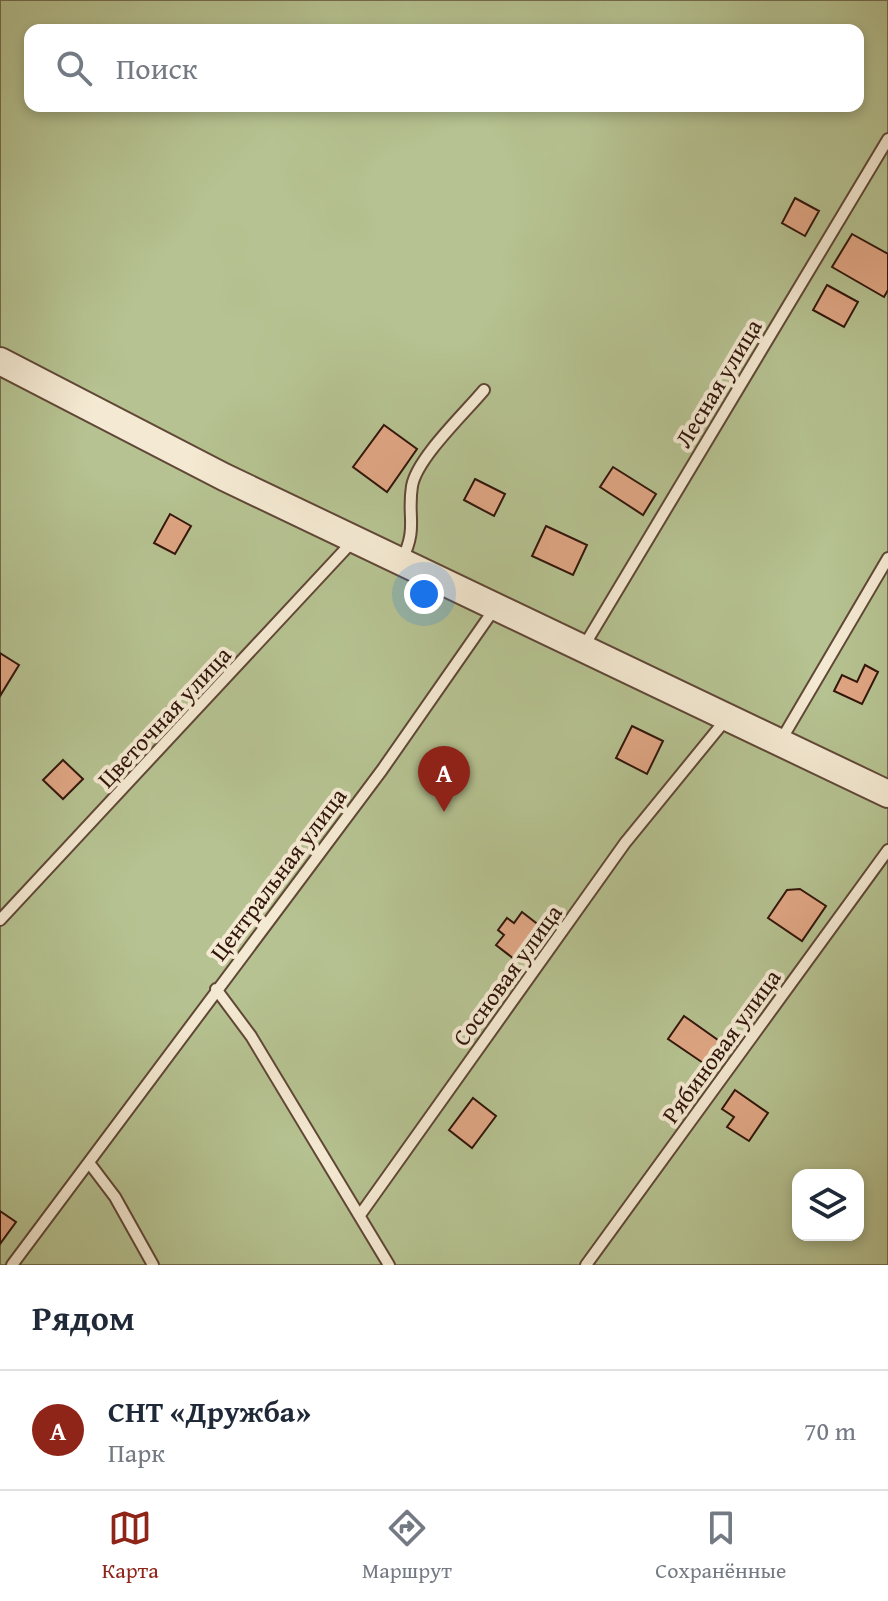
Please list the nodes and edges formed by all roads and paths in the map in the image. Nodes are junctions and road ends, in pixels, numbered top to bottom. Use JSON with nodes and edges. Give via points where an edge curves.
{"nodes":[{"id":1,"x":888,"y":139,"type":"edge"},
{"id":2,"x":0,"y":361,"type":"edge"},
{"id":3,"x":484,"y":390,"type":"dead end"},
{"id":4,"x":355,"y":540,"type":"junction"},
{"id":5,"x":888,"y":558,"type":"edge"},
{"id":6,"x":401,"y":562,"type":"junction"},
{"id":7,"x":496,"y":607,"type":"junction"},
{"id":8,"x":583,"y":648,"type":"junction"},
{"id":9,"x":728,"y":718,"type":"junction"},
{"id":10,"x":780,"y":742,"type":"junction"},
{"id":11,"x":888,"y":794,"type":"edge"},
{"id":12,"x":888,"y":850,"type":"edge"},
{"id":13,"x":0,"y":920,"type":"edge"},
{"id":14,"x":216,"y":989,"type":"junction"},
{"id":15,"x":90,"y":1164,"type":"junction"},
{"id":16,"x":360,"y":1215,"type":"junction"},
{"id":17,"x":12,"y":1265,"type":"edge"},
{"id":18,"x":153,"y":1265,"type":"edge"},
{"id":19,"x":389,"y":1265,"type":"edge"},
{"id":20,"x":586,"y":1265,"type":"edge"}],
"edges":[{"from":1,"to":8,"type":"lane","name":"Лесная улица"},
{"from":2,"to":4,"type":"street"},
{"from":3,"to":6,"type":"lane","via":[[412,484],[412,539]]},
{"from":4,"to":6,"type":"street"},
{"from":4,"to":13,"type":"lane","name":"Цветочная улица"},
{"from":5,"to":10,"type":"lane"},
{"from":6,"to":7,"type":"street"},
{"from":7,"to":8,"type":"street"},
{"from":7,"to":14,"type":"lane","name":"Центральная улица","via":[[382,770]]},
{"from":8,"to":9,"type":"street"},
{"from":9,"to":10,"type":"street"},
{"from":9,"to":16,"type":"lane","name":"Сосновая улица","via":[[625,843]]},
{"from":10,"to":11,"type":"street"},
{"from":12,"to":20,"type":"lane","name":"Рябиновая улица"},
{"from":14,"to":15,"type":"lane","name":"Центральная улица"},
{"from":14,"to":16,"type":"lane","via":[[251,1036]]},
{"from":15,"to":17,"type":"lane","name":"Центральная улица"},
{"from":15,"to":18,"type":"lane"},
{"from":16,"to":19,"type":"lane"}]}
